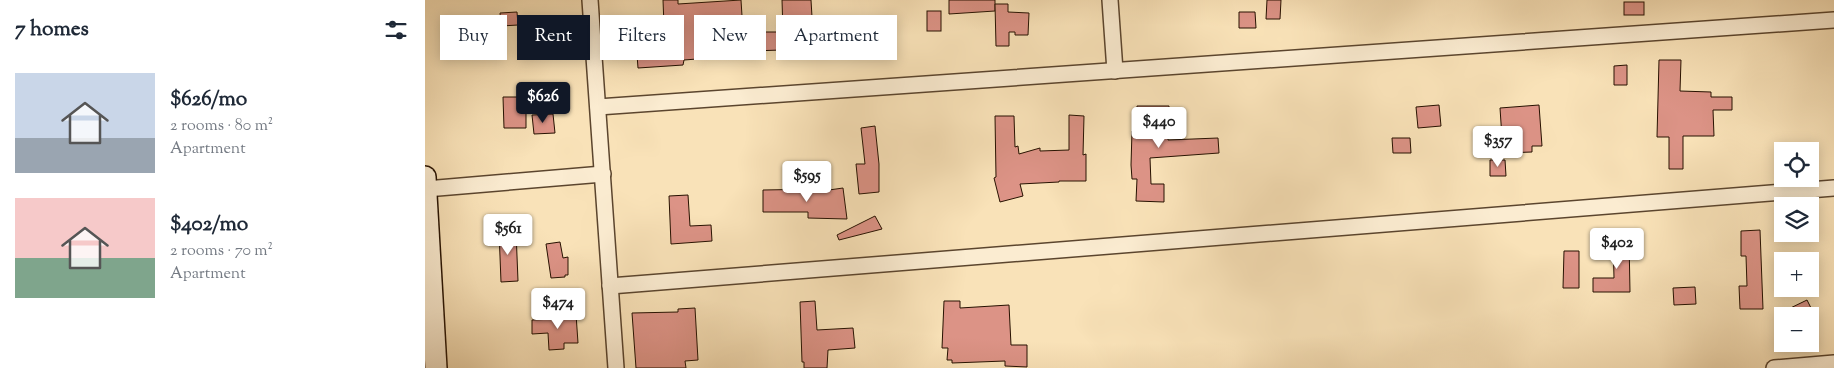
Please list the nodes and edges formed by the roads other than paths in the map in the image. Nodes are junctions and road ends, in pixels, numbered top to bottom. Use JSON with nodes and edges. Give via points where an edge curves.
{"nodes":[{"id":1,"x":591,"y":0,"type":"edge"},
{"id":2,"x":1110,"y":0,"type":"edge"},
{"id":3,"x":1834,"y":20,"type":"edge"},
{"id":4,"x":1115,"y":71,"type":"junction"},
{"id":5,"x":598,"y":107,"type":"junction"},
{"id":6,"x":603,"y":174,"type":"junction"},
{"id":7,"x":425,"y":183,"type":"edge"},
{"id":8,"x":1834,"y":188,"type":"edge"},
{"id":9,"x":611,"y":286,"type":"junction"},
{"id":10,"x":1834,"y":363,"type":"edge"},
{"id":11,"x":436,"y":368,"type":"edge"},
{"id":12,"x":616,"y":368,"type":"edge"},
{"id":13,"x":1774,"y":368,"type":"edge"}],
"edges":[{"from":1,"to":5,"type":"street"},
{"from":2,"to":4,"type":"street"},
{"from":3,"to":4,"type":"street"},
{"from":4,"to":5,"type":"street"},
{"from":5,"to":6,"type":"street"},
{"from":6,"to":7,"type":"street"},
{"from":6,"to":9,"type":"street"},
{"from":7,"to":11,"type":"street"},
{"from":8,"to":9,"type":"street"},
{"from":9,"to":12,"type":"street"},
{"from":10,"to":13,"type":"street"}]}
